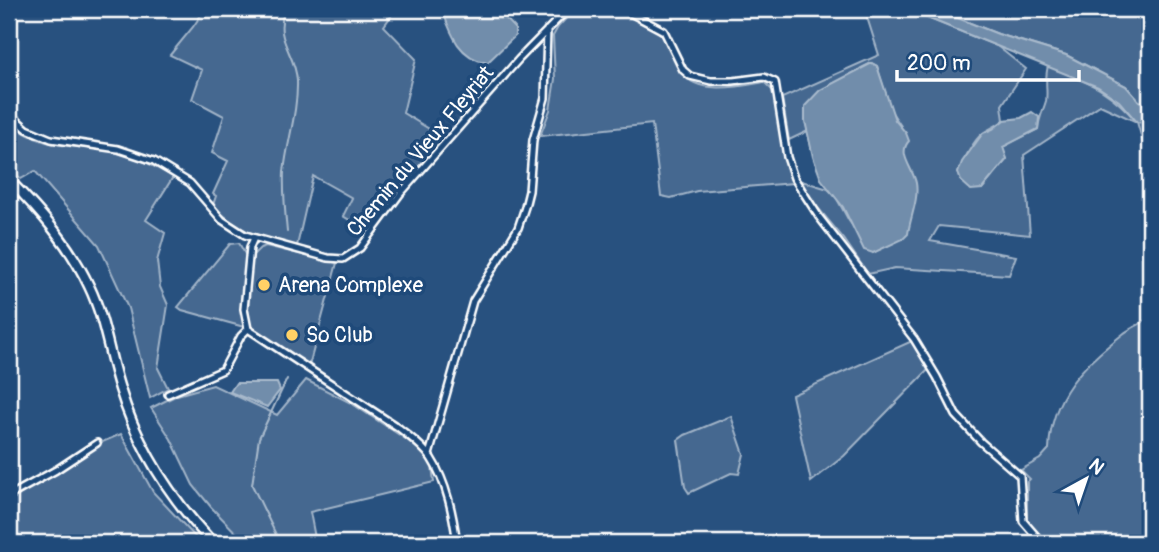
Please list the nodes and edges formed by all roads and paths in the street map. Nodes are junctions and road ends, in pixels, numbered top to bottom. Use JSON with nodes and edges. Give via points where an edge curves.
{"nodes":[{"id":1,"x":568,"y":9,"type":"edge"},
{"id":2,"x":623,"y":9,"type":"edge"},
{"id":3,"x":547,"y":30,"type":"junction"},
{"id":4,"x":9,"y":113,"type":"edge"},
{"id":5,"x":9,"y":180,"type":"edge"},
{"id":6,"x":254,"y":238,"type":"junction"},
{"id":7,"x":248,"y":329,"type":"junction"},
{"id":8,"x":168,"y":394,"type":"dead end"},
{"id":9,"x":97,"y":443,"type":"dead end"},
{"id":10,"x":429,"y":456,"type":"junction"},
{"id":11,"x":9,"y":496,"type":"edge"},
{"id":12,"x":213,"y":543,"type":"edge"},
{"id":13,"x":457,"y":543,"type":"edge"},
{"id":14,"x":1042,"y":543,"type":"edge"}],
"edges":[{"from":1,"to":3,"type":"street","name":"Chemin du Vieux Fleyriat"},
{"from":2,"to":14,"type":"street","via":[[663,31],[690,76],[722,81],[764,76],[775,82],[786,157],[794,178],[926,358],[956,415],[1020,475],[1023,521]]},
{"from":3,"to":6,"type":"street","name":"Chemin du Vieux Fleyriat","via":[[400,194],[355,253],[343,259],[328,258]]},
{"from":3,"to":10,"type":"street","via":[[545,98],[533,140],[525,206],[518,228],[473,301]]},
{"from":4,"to":6,"type":"street","name":"Chemin du Vieux Fleyriat","via":[[27,129],[51,139],[130,151],[154,161],[190,183],[229,226]]},
{"from":5,"to":12,"type":"main road","via":[[50,222],[81,270],[96,303],[137,435],[172,495]]},
{"from":6,"to":7,"type":"street","via":[[244,309]]},
{"from":7,"to":8,"type":"street","via":[[223,370]]},
{"from":7,"to":10,"type":"street","via":[[399,428]]},
{"from":9,"to":11,"type":"street"},
{"from":10,"to":13,"type":"street","via":[[449,501]]}]}
